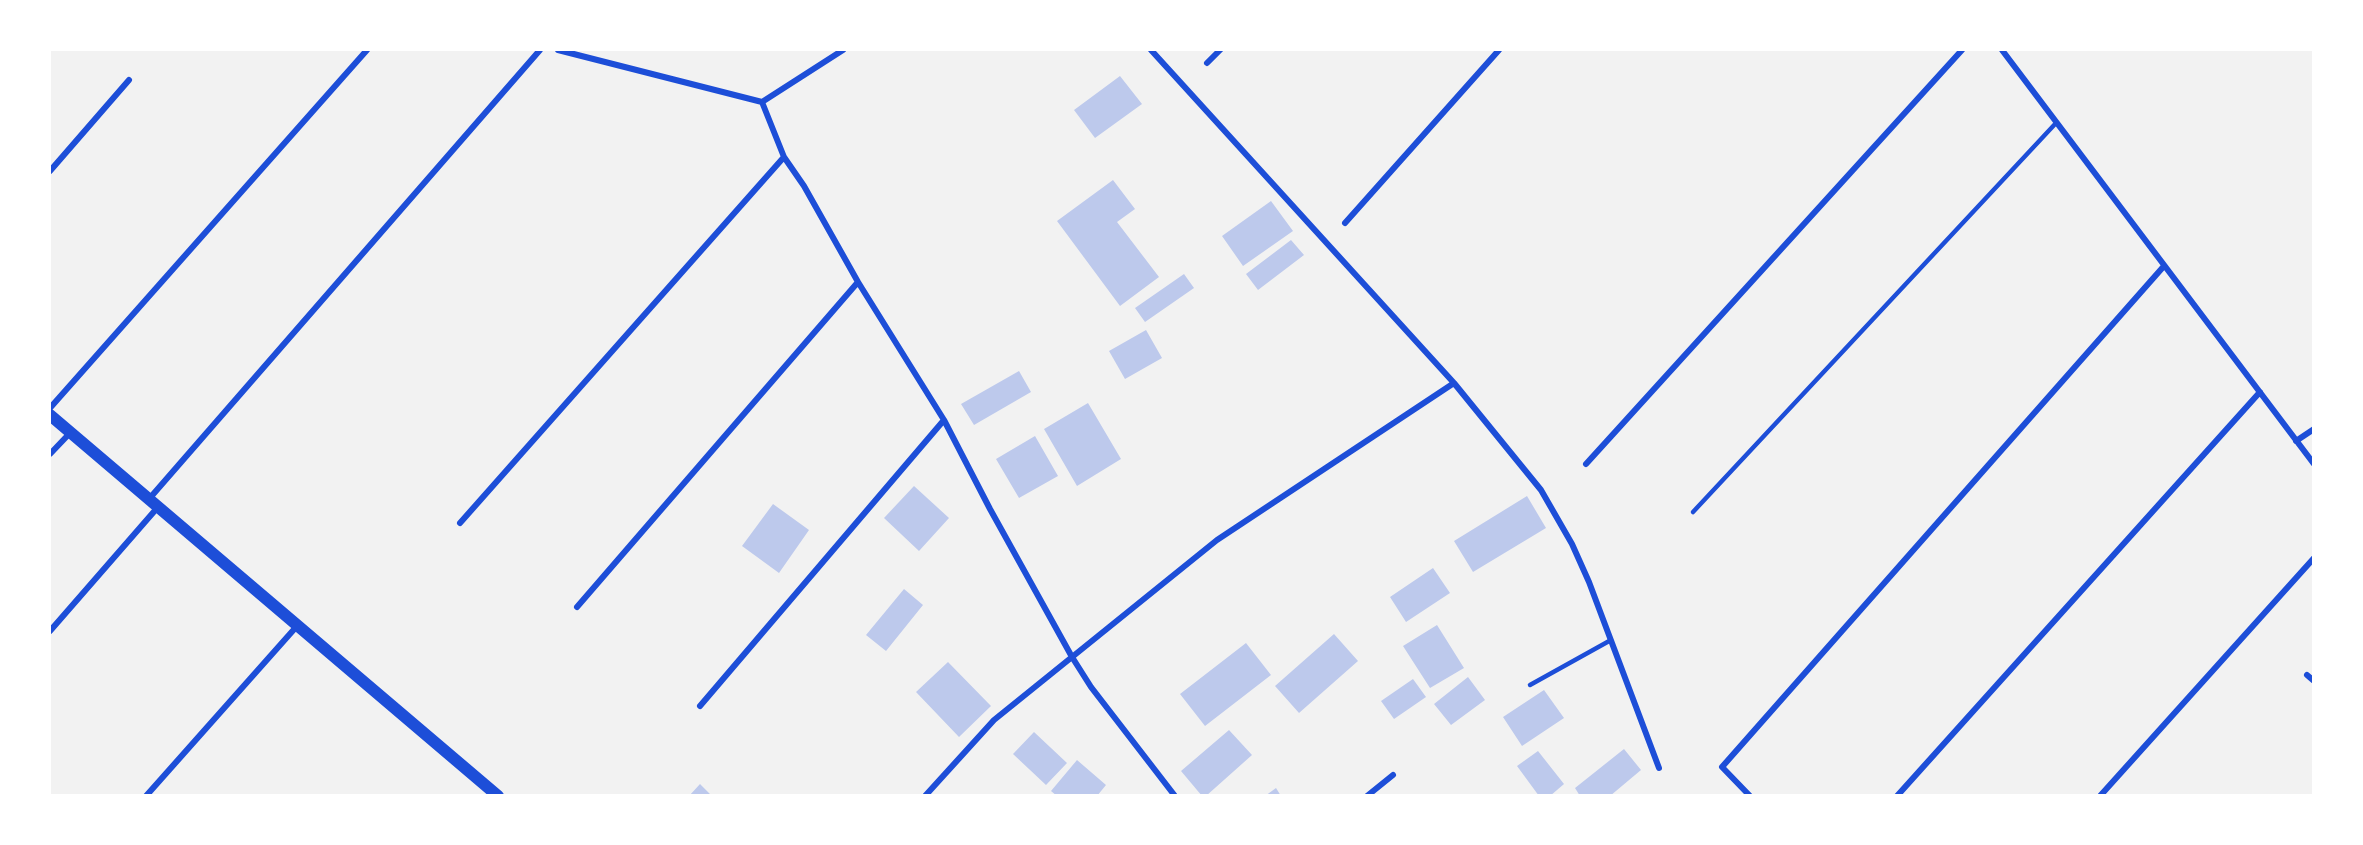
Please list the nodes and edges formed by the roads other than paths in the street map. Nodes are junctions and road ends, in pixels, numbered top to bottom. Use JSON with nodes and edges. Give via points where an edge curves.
{"nodes":[{"id":1,"x":367,"y":50,"type":"edge"},
{"id":2,"x":540,"y":50,"type":"edge"},
{"id":3,"x":558,"y":50,"type":"edge"},
{"id":4,"x":843,"y":50,"type":"edge"},
{"id":5,"x":1151,"y":50,"type":"edge"},
{"id":6,"x":1220,"y":50,"type":"edge"},
{"id":7,"x":1499,"y":50,"type":"edge"},
{"id":8,"x":1962,"y":50,"type":"edge"},
{"id":9,"x":2002,"y":50,"type":"edge"},
{"id":10,"x":1207,"y":63,"type":"dead end"},
{"id":11,"x":129,"y":80,"type":"dead end"},
{"id":12,"x":762,"y":102,"type":"junction"},
{"id":13,"x":2056,"y":123,"type":"junction"},
{"id":14,"x":784,"y":157,"type":"junction"},
{"id":15,"x":50,"y":171,"type":"edge"},
{"id":16,"x":1345,"y":223,"type":"dead end"},
{"id":17,"x":2164,"y":266,"type":"junction"},
{"id":18,"x":858,"y":282,"type":"junction"},
{"id":19,"x":1454,"y":383,"type":"junction"},
{"id":20,"x":2260,"y":392,"type":"junction"},
{"id":21,"x":50,"y":408,"type":"edge"},
{"id":22,"x":50,"y":415,"type":"edge"},
{"id":23,"x":944,"y":420,"type":"junction"},
{"id":24,"x":2313,"y":429,"type":"edge"},
{"id":25,"x":70,"y":432,"type":"junction"},
{"id":26,"x":2296,"y":441,"type":"junction"},
{"id":27,"x":50,"y":454,"type":"edge"},
{"id":28,"x":1586,"y":464,"type":"dead end"},
{"id":29,"x":2313,"y":464,"type":"edge"},
{"id":30,"x":154,"y":504,"type":"junction"},
{"id":31,"x":1692,"y":512,"type":"dead end"},
{"id":32,"x":460,"y":523,"type":"dead end"},
{"id":33,"x":2313,"y":558,"type":"edge"},
{"id":34,"x":577,"y":607,"type":"dead end"},
{"id":35,"x":297,"y":626,"type":"junction"},
{"id":36,"x":50,"y":631,"type":"edge"},
{"id":37,"x":1611,"y":640,"type":"junction"},
{"id":38,"x":1072,"y":657,"type":"junction"},
{"id":39,"x":2307,"y":675,"type":"dead end"},
{"id":40,"x":2313,"y":681,"type":"edge"},
{"id":41,"x":1530,"y":685,"type":"dead end"},
{"id":42,"x":700,"y":706,"type":"dead end"},
{"id":43,"x":1659,"y":768,"type":"dead end"},
{"id":44,"x":1393,"y":775,"type":"dead end"},
{"id":45,"x":146,"y":795,"type":"edge"},
{"id":46,"x":498,"y":795,"type":"edge"},
{"id":47,"x":925,"y":795,"type":"edge"},
{"id":48,"x":1174,"y":795,"type":"edge"},
{"id":49,"x":1367,"y":795,"type":"edge"},
{"id":50,"x":1750,"y":795,"type":"edge"},
{"id":51,"x":1897,"y":795,"type":"edge"},
{"id":52,"x":2100,"y":795,"type":"edge"}],
"edges":[{"from":1,"to":21,"type":"street"},
{"from":2,"to":30,"type":"street"},
{"from":3,"to":12,"type":"street"},
{"from":4,"to":12,"type":"street"},
{"from":5,"to":19,"type":"street"},
{"from":6,"to":10,"type":"street"},
{"from":7,"to":16,"type":"street"},
{"from":8,"to":28,"type":"street"},
{"from":9,"to":13,"type":"street"},
{"from":11,"to":15,"type":"street"},
{"from":12,"to":14,"type":"street"},
{"from":13,"to":17,"type":"street"},
{"from":13,"to":31,"type":"lane"},
{"from":14,"to":18,"type":"street"},
{"from":14,"to":32,"type":"street"},
{"from":17,"to":20,"type":"street"},
{"from":17,"to":50,"type":"street","via":[[1722,767]]},
{"from":18,"to":23,"type":"street"},
{"from":18,"to":34,"type":"street"},
{"from":19,"to":37,"type":"street","via":[[1547,499],[1572,544]]},
{"from":19,"to":38,"type":"street","via":[[1233,528]]},
{"from":20,"to":26,"type":"street"},
{"from":20,"to":51,"type":"street"},
{"from":22,"to":25,"type":"main road"},
{"from":23,"to":38,"type":"street"},
{"from":23,"to":42,"type":"street"},
{"from":24,"to":26,"type":"street"},
{"from":25,"to":27,"type":"street"},
{"from":25,"to":30,"type":"main road"},
{"from":26,"to":29,"type":"street"},
{"from":30,"to":35,"type":"main road"},
{"from":30,"to":36,"type":"street"},
{"from":33,"to":52,"type":"street"},
{"from":35,"to":45,"type":"street"},
{"from":35,"to":46,"type":"main road"},
{"from":37,"to":41,"type":"lane"},
{"from":37,"to":43,"type":"street"},
{"from":38,"to":47,"type":"street","via":[[994,720]]},
{"from":38,"to":48,"type":"street"},
{"from":39,"to":40,"type":"street"},
{"from":44,"to":49,"type":"street"}]}
